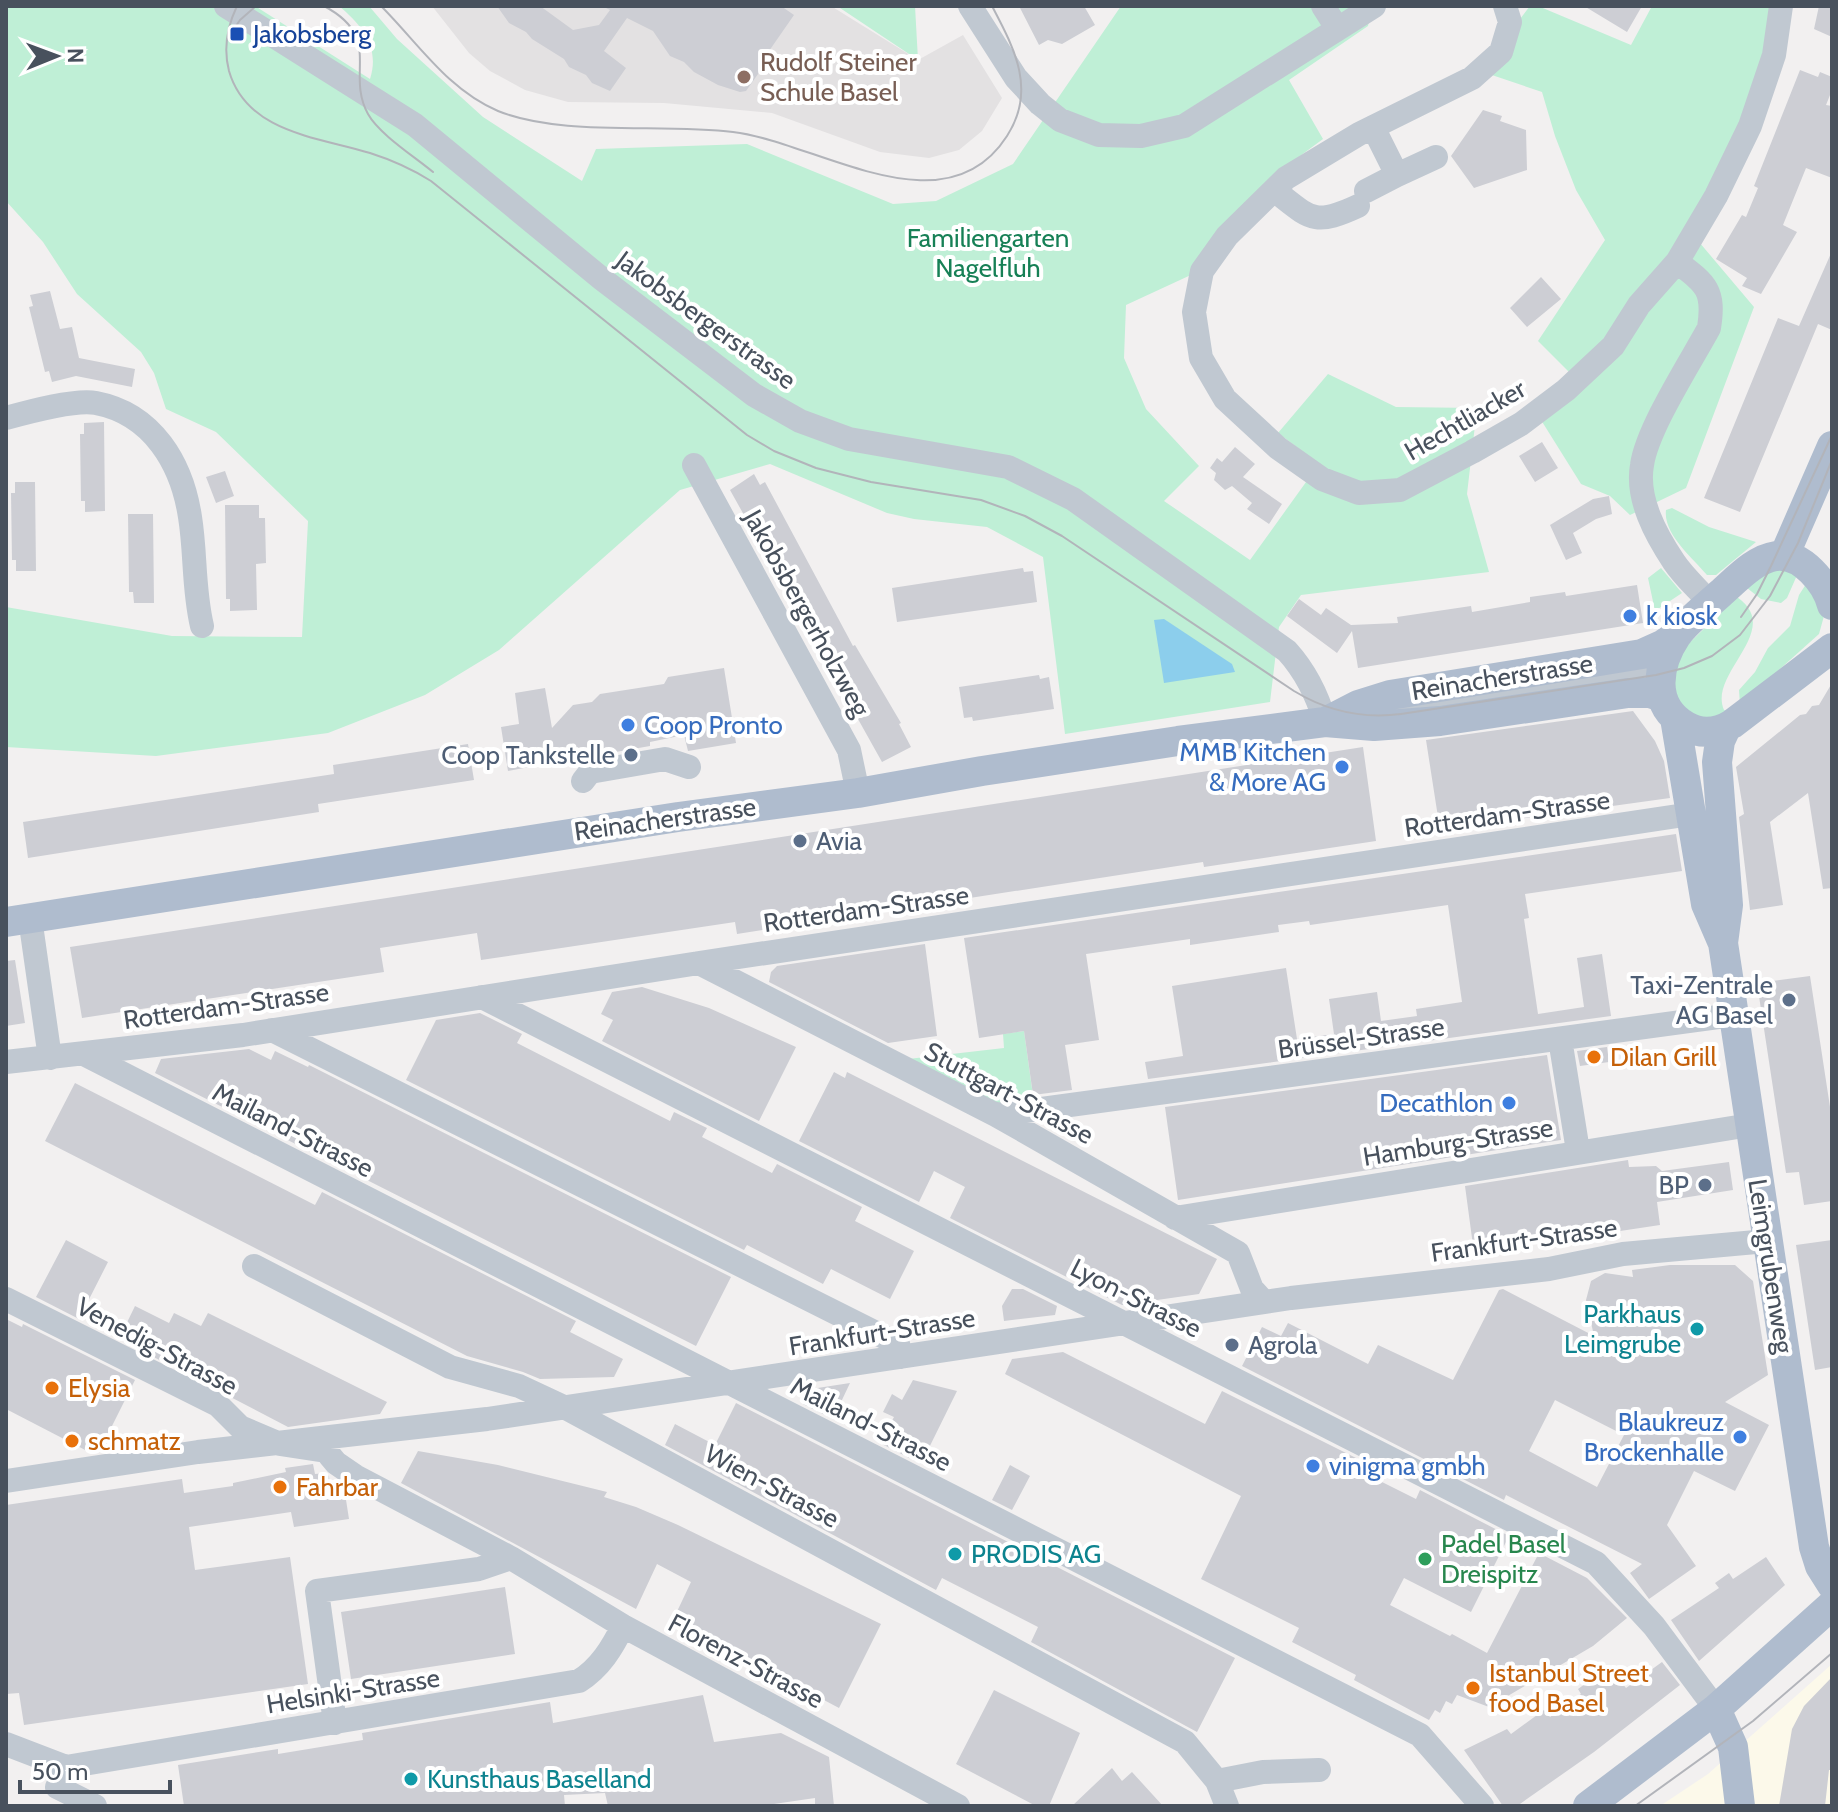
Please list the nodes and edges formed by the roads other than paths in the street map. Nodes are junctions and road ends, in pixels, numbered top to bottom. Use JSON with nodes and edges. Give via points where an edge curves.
{"nodes":[{"id":1,"x":226,"y":6,"type":"edge"},
{"id":2,"x":970,"y":6,"type":"edge"},
{"id":3,"x":1323,"y":6,"type":"edge"},
{"id":4,"x":1374,"y":6,"type":"edge"},
{"id":5,"x":1505,"y":6,"type":"edge"},
{"id":6,"x":1781,"y":6,"type":"edge"},
{"id":7,"x":1337,"y":28,"type":"junction"},
{"id":8,"x":1373,"y":127,"type":"junction"},
{"id":9,"x":1436,"y":157,"type":"dead end"},
{"id":10,"x":1397,"y":175,"type":"junction"},
{"id":11,"x":1282,"y":183,"type":"junction"},
{"id":12,"x":1677,"y":262,"type":"junction"},
{"id":13,"x":6,"y":418,"type":"edge"},
{"id":14,"x":1832,"y":446,"type":"edge"},
{"id":15,"x":694,"y":465,"type":"dead end"},
{"id":16,"x":1784,"y":556,"type":"junction"},
{"id":17,"x":1832,"y":602,"type":"edge"},
{"id":18,"x":1710,"y":603,"type":"junction"},
{"id":19,"x":1832,"y":623,"type":"edge"},
{"id":20,"x":202,"y":626,"type":"dead end"},
{"id":21,"x":1678,"y":634,"type":"junction"},
{"id":22,"x":1824,"y":655,"type":"edge"},
{"id":23,"x":1666,"y":695,"type":"junction"},
{"id":24,"x":1338,"y":715,"type":"junction"},
{"id":25,"x":1726,"y":728,"type":"junction"},
{"id":26,"x":689,"y":767,"type":"dead end"},
{"id":27,"x":583,"y":781,"type":"dead end"},
{"id":28,"x":858,"y":793,"type":"junction"},
{"id":29,"x":1721,"y":809,"type":"junction"},
{"id":30,"x":1691,"y":814,"type":"junction"},
{"id":31,"x":18,"y":920,"type":"edge"},
{"id":32,"x":1723,"y":943,"type":"junction"},
{"id":33,"x":699,"y":963,"type":"junction"},
{"id":34,"x":482,"y":997,"type":"junction"},
{"id":35,"x":1733,"y":1015,"type":"junction"},
{"id":36,"x":272,"y":1030,"type":"junction"},
{"id":37,"x":1560,"y":1039,"type":"junction"},
{"id":38,"x":84,"y":1054,"type":"junction"},
{"id":39,"x":50,"y":1058,"type":"junction"},
{"id":40,"x":6,"y":1062,"type":"edge"},
{"id":41,"x":996,"y":1115,"type":"junction"},
{"id":42,"x":1750,"y":1125,"type":"junction"},
{"id":43,"x":1578,"y":1151,"type":"junction"},
{"id":44,"x":1175,"y":1218,"type":"junction"},
{"id":45,"x":1767,"y":1241,"type":"junction"},
{"id":46,"x":254,"y":1266,"type":"dead end"},
{"id":47,"x":6,"y":1299,"type":"edge"},
{"id":48,"x":1264,"y":1302,"type":"junction"},
{"id":49,"x":1125,"y":1324,"type":"junction"},
{"id":50,"x":901,"y":1357,"type":"junction"},
{"id":51,"x":729,"y":1383,"type":"junction"},
{"id":52,"x":564,"y":1407,"type":"junction"},
{"id":53,"x":280,"y":1444,"type":"junction"},
{"id":54,"x":6,"y":1481,"type":"edge"},
{"id":55,"x":511,"y":1558,"type":"junction"},
{"id":56,"x":1832,"y":1585,"type":"edge"},
{"id":57,"x":1832,"y":1605,"type":"edge"},
{"id":58,"x":623,"y":1626,"type":"junction"},
{"id":59,"x":1716,"y":1709,"type":"junction"},
{"id":60,"x":335,"y":1723,"type":"junction"},
{"id":61,"x":6,"y":1744,"type":"edge"},
{"id":62,"x":1319,"y":1770,"type":"dead end"},
{"id":63,"x":1217,"y":1781,"type":"junction"},
{"id":64,"x":57,"y":1787,"type":"edge"},
{"id":65,"x":95,"y":1806,"type":"edge"},
{"id":66,"x":958,"y":1806,"type":"edge"},
{"id":67,"x":1227,"y":1806,"type":"edge"},
{"id":68,"x":1482,"y":1806,"type":"edge"},
{"id":69,"x":1588,"y":1806,"type":"edge"},
{"id":70,"x":1740,"y":1806,"type":"edge"}],
"edges":[{"from":1,"to":24,"type":"street","name":"Jakobsbergerstrasse","via":[[415,125],[754,395],[800,421],[849,439],[1008,467],[1073,499],[1287,651]]},
{"from":2,"to":7,"type":"street","via":[[1016,78],[1040,104],[1060,120],[1099,135],[1141,136],[1184,126]]},
{"from":3,"to":7,"type":"street"},
{"from":4,"to":7,"type":"street"},
{"from":5,"to":8,"type":"street","name":"Hechtliacker","via":[[1510,22],[1501,52],[1472,78]]},
{"from":6,"to":12,"type":"street","name":"Hechtliacker","via":[[1774,55],[1750,126]]},
{"from":8,"to":10,"type":"street"},
{"from":8,"to":11,"type":"street","name":"Hechtliacker"},
{"from":9,"to":10,"type":"street"},
{"from":10,"to":11,"type":"street","via":[[1328,218],[1299,212]]},
{"from":11,"to":12,"type":"street","name":"Hechtliacker","via":[[1227,236],[1202,271],[1194,312],[1201,358],[1225,399],[1278,448],[1322,479],[1359,493],[1400,490],[1521,424],[1613,346],[1639,305]]},
{"from":12,"to":18,"type":"street","via":[[1710,293],[1712,309],[1709,328],[1651,436],[1641,466],[1643,493],[1651,523],[1675,563]]},
{"from":13,"to":20,"type":"street","via":[[94,403],[137,418],[156,437],[179,474],[190,518]]},
{"from":14,"to":16,"type":"main road"},
{"from":15,"to":28,"type":"street","name":"Jakobsbergerholzweg","via":[[849,750]]},
{"from":16,"to":17,"type":"main road","via":[[1810,571]]},
{"from":16,"to":18,"type":"main road","via":[[1757,562]]},
{"from":18,"to":21,"type":"main road"},
{"from":19,"to":22,"type":"main road"},
{"from":21,"to":23,"type":"main road"},
{"from":21,"to":24,"type":"main road","name":"Reinacherstrasse","via":[[1642,654],[1390,695]]},
{"from":22,"to":25,"type":"main road"},
{"from":23,"to":24,"type":"main road","name":"Reinacherstrasse","via":[[1628,693],[1396,725],[1374,726]]},
{"from":23,"to":25,"type":"main road","name":"Reinacherstrasse","via":[[1702,732]]},
{"from":23,"to":30,"type":"main road","name":"Leimgrubenweg"},
{"from":24,"to":28,"type":"main road","name":"Reinacherstrasse"},
{"from":25,"to":29,"type":"main road","name":"Leimgrubenweg","via":[[1717,762]]},
{"from":26,"to":27,"type":"street","via":[[665,759],[590,772]]},
{"from":28,"to":31,"type":"main road","name":"Reinacherstrasse"},
{"from":29,"to":30,"type":"main road"},
{"from":29,"to":32,"type":"main road","name":"Leimgrubenweg","via":[[1728,905]]},
{"from":30,"to":32,"type":"main road","name":"Leimgrubenweg","via":[[1706,904]]},
{"from":30,"to":33,"type":"street","name":"Rotterdam-Strasse"},
{"from":31,"to":39,"type":"street"},
{"from":32,"to":35,"type":"main road","name":"Leimgrubenweg"},
{"from":33,"to":34,"type":"street","name":"Rotterdam-Strasse"},
{"from":33,"to":41,"type":"street","name":"Stuttgart-Strasse"},
{"from":34,"to":36,"type":"street","name":"Rotterdam-Strasse"},
{"from":34,"to":49,"type":"street","name":"Lyon-Strasse"},
{"from":35,"to":37,"type":"street","name":"Brüssel-Strasse"},
{"from":35,"to":42,"type":"main road","name":"Leimgrubenweg"},
{"from":36,"to":38,"type":"street","name":"Rotterdam-Strasse"},
{"from":36,"to":50,"type":"street","via":[[898,1344]]},
{"from":37,"to":41,"type":"street","name":"Brüssel-Strasse"},
{"from":37,"to":43,"type":"street"},
{"from":38,"to":39,"type":"street","name":"Rotterdam-Strasse"},
{"from":38,"to":51,"type":"street","name":"Mailand-Strasse"},
{"from":39,"to":40,"type":"street","name":"Rotterdam-Strasse"},
{"from":41,"to":44,"type":"street","name":"Stuttgart-Strasse"},
{"from":42,"to":43,"type":"street","name":"Hamburg-Strasse"},
{"from":42,"to":45,"type":"main road","name":"Leimgrubenweg"},
{"from":43,"to":44,"type":"street","name":"Hamburg-Strasse"},
{"from":44,"to":48,"type":"street","name":"Stuttgart-Strasse","via":[[1238,1253],[1252,1289]]},
{"from":45,"to":48,"type":"street","name":"Frankfurt-Strasse","via":[[1623,1254],[1549,1269]]},
{"from":45,"to":56,"type":"main road","name":"Leimgrubenweg","via":[[1814,1547]]},
{"from":46,"to":52,"type":"street","name":"Wien-Strasse","via":[[450,1367],[519,1386]]},
{"from":47,"to":53,"type":"street","name":"Venedig-Strasse","via":[[218,1405],[240,1427]]},
{"from":48,"to":49,"type":"street","name":"Frankfurt-Strasse"},
{"from":49,"to":50,"type":"street","name":"Frankfurt-Strasse"},
{"from":49,"to":59,"type":"street","name":"Lyon-Strasse","via":[[1596,1563],[1654,1626]]},
{"from":50,"to":51,"type":"street","name":"Frankfurt-Strasse"},
{"from":51,"to":52,"type":"street","name":"Frankfurt-Strasse"},
{"from":51,"to":68,"type":"street","name":"Mailand-Strasse","via":[[1420,1735]]},
{"from":52,"to":53,"type":"street","name":"Frankfurt-Strasse"},
{"from":52,"to":63,"type":"street","name":"Wien-Strasse","via":[[1185,1742]]},
{"from":53,"to":54,"type":"street","name":"Frankfurt-Strasse"},
{"from":53,"to":55,"type":"street","name":"Florenz-Strasse","via":[[326,1451],[355,1476]]},
{"from":55,"to":58,"type":"street","name":"Florenz-Strasse"},
{"from":55,"to":60,"type":"street","via":[[479,1569],[317,1591]]},
{"from":57,"to":59,"type":"main road"},
{"from":58,"to":60,"type":"street","name":"Helsinki-Strasse","via":[[602,1662],[579,1681]]},
{"from":58,"to":66,"type":"street","name":"Florenz-Strasse"},
{"from":59,"to":69,"type":"main road"},
{"from":59,"to":70,"type":"main road","via":[[1733,1747]]},
{"from":60,"to":64,"type":"street","name":"Helsinki-Strasse","via":[[106,1759]]},
{"from":61,"to":64,"type":"street"},
{"from":62,"to":63,"type":"street","via":[[1263,1772]]},
{"from":63,"to":67,"type":"street","name":"Wien-Strasse"},
{"from":64,"to":65,"type":"street"}]}
